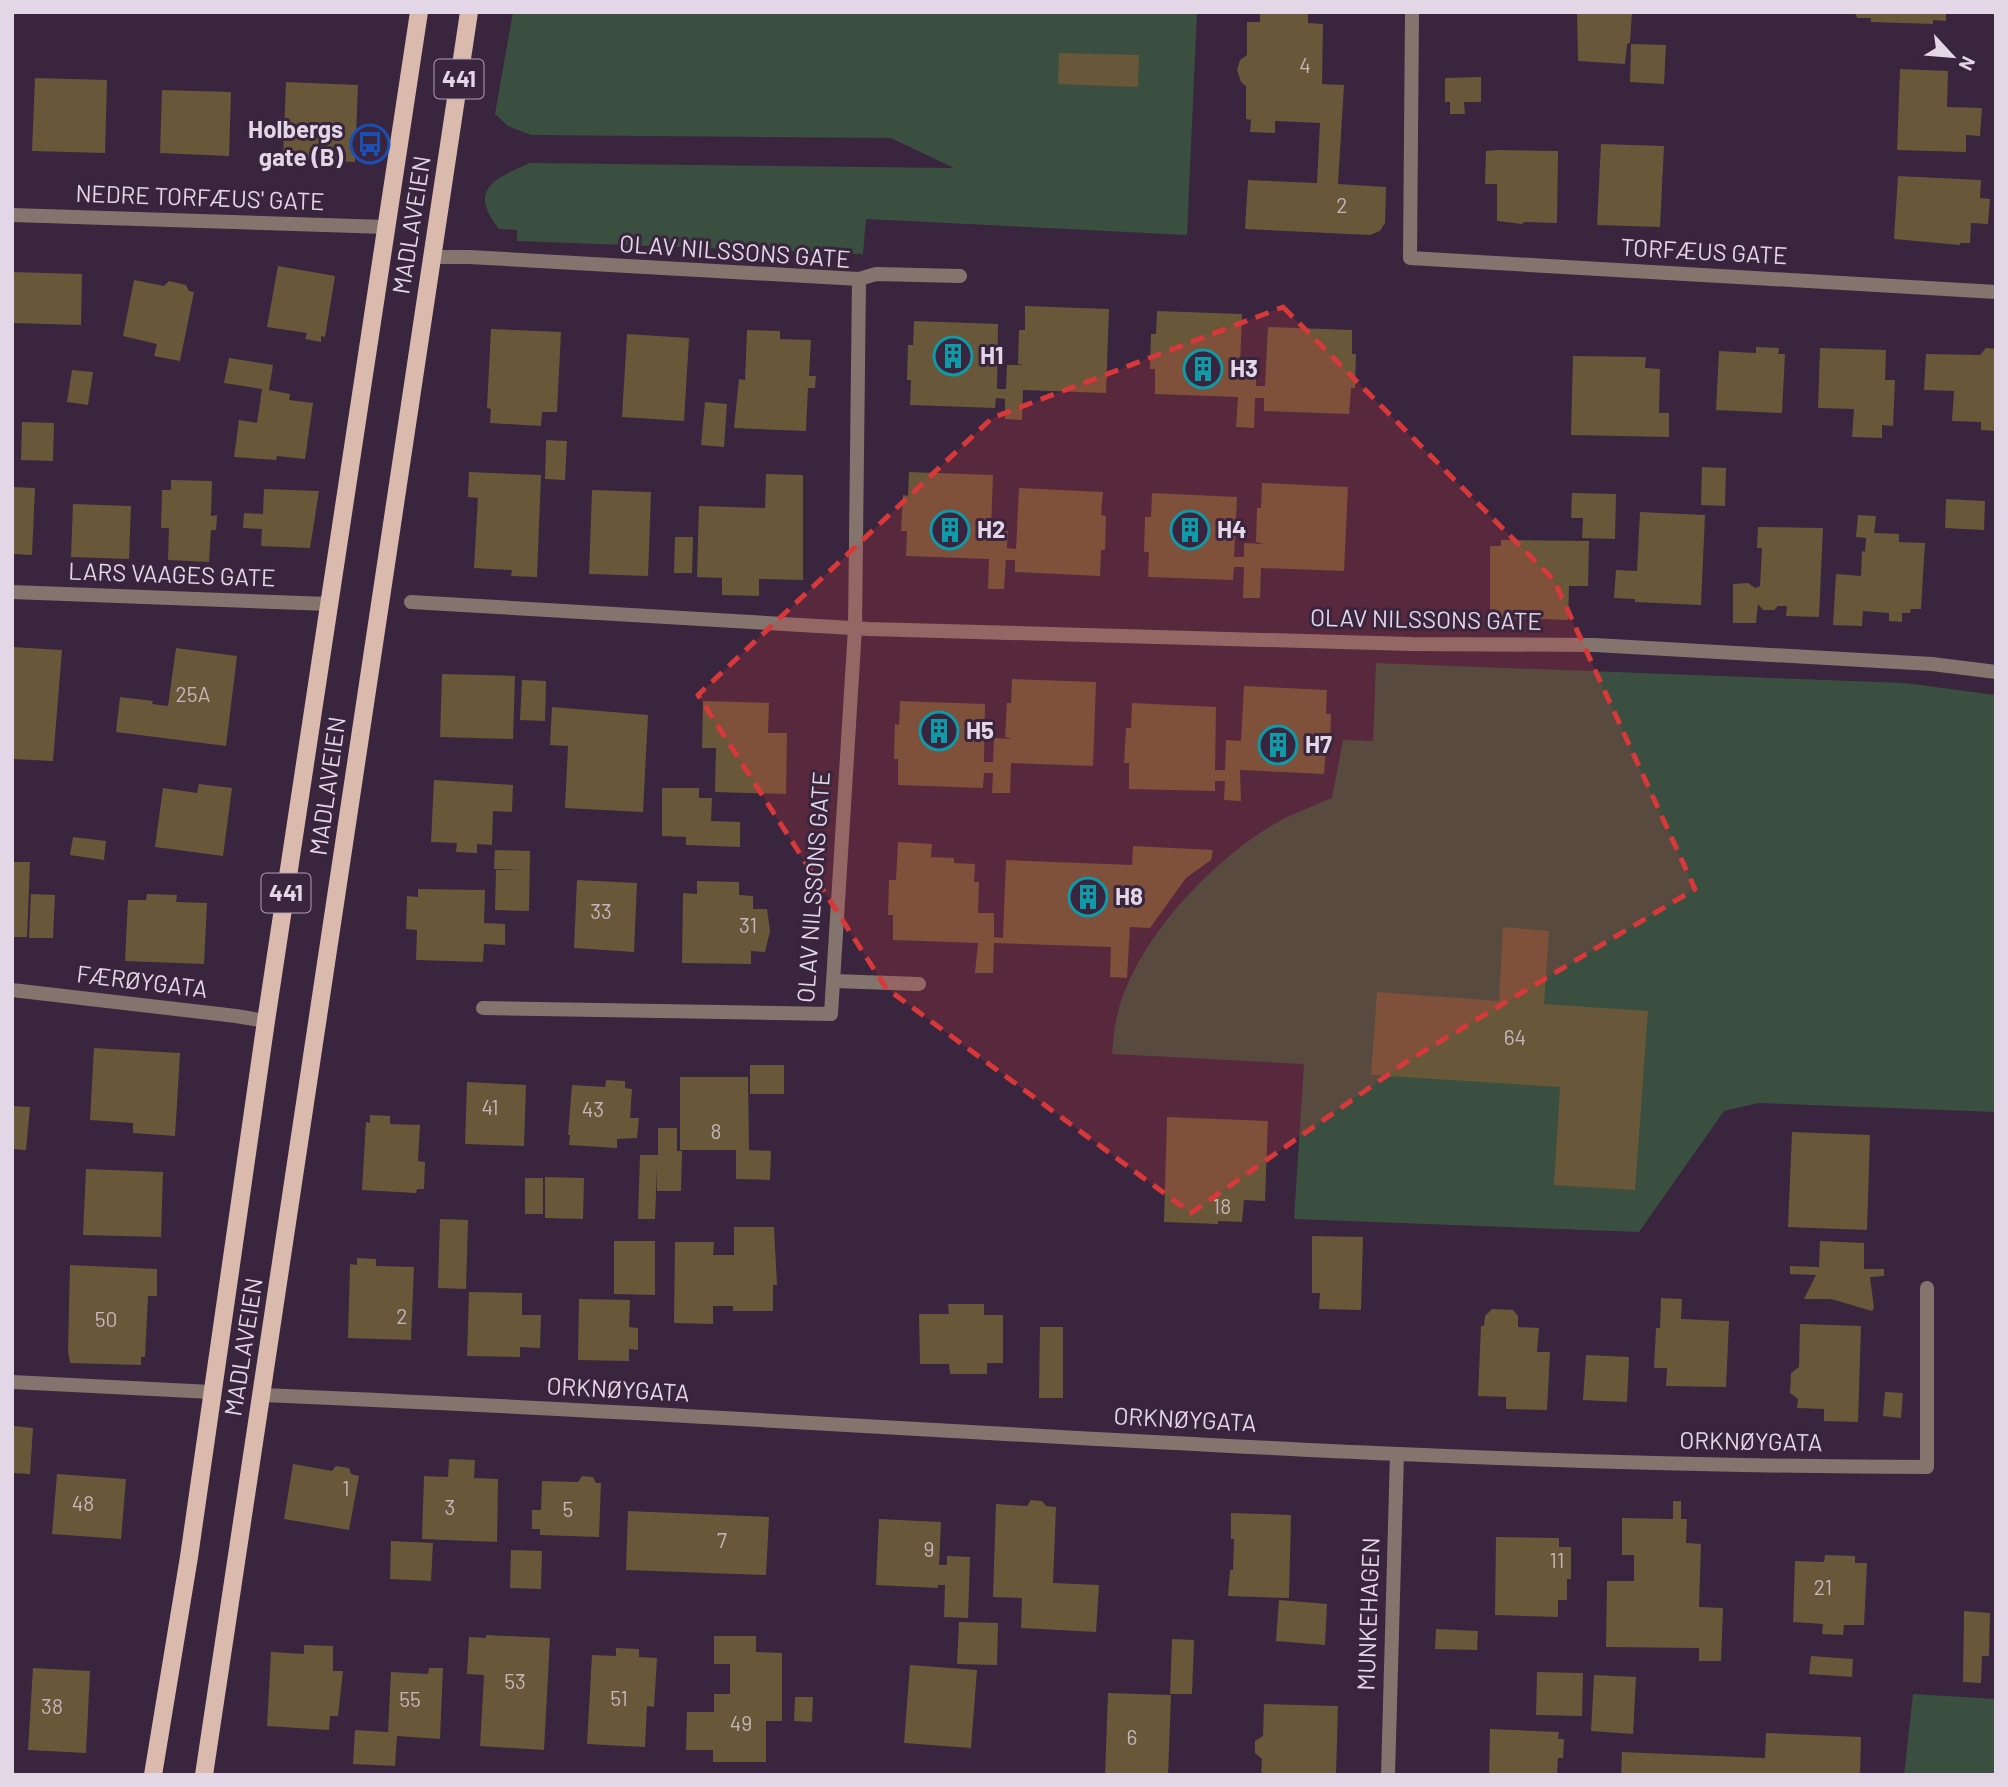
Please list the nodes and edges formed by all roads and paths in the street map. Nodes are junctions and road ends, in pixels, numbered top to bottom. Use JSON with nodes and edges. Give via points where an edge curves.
{"nodes":[{"id":1,"x":419,"y":12,"type":"edge"},
{"id":2,"x":469,"y":12,"type":"edge"},
{"id":3,"x":1412,"y":12,"type":"edge"},
{"id":4,"x":12,"y":215,"type":"edge"},
{"id":5,"x":386,"y":226,"type":"junction"},
{"id":6,"x":431,"y":257,"type":"junction"},
{"id":7,"x":960,"y":276,"type":"dead end"},
{"id":8,"x":859,"y":279,"type":"junction"},
{"id":9,"x":1996,"y":292,"type":"edge"},
{"id":10,"x":12,"y":592,"type":"edge"},
{"id":11,"x":411,"y":602,"type":"dead end"},
{"id":12,"x":329,"y":604,"type":"junction"},
{"id":13,"x":855,"y":628,"type":"junction"},
{"id":14,"x":1996,"y":672,"type":"edge"},
{"id":15,"x":834,"y":981,"type":"junction"},
{"id":16,"x":919,"y":984,"type":"dead end"},
{"id":17,"x":12,"y":990,"type":"edge"},
{"id":18,"x":483,"y":1009,"type":"dead end"},
{"id":19,"x":266,"y":1021,"type":"junction"},
{"id":20,"x":1927,"y":1288,"type":"dead end"},
{"id":21,"x":12,"y":1382,"type":"edge"},
{"id":22,"x":212,"y":1392,"type":"junction"},
{"id":23,"x":261,"y":1395,"type":"junction"},
{"id":24,"x":1396,"y":1454,"type":"junction"},
{"id":25,"x":153,"y":1775,"type":"edge"},
{"id":26,"x":204,"y":1775,"type":"edge"},
{"id":27,"x":1388,"y":1775,"type":"edge"}],
"edges":[{"from":1,"to":5,"type":"main road","name":"MADLAVEIEN","number":"441"},
{"from":2,"to":6,"type":"main road","name":"MADLAVEIEN","number":"441"},
{"from":3,"to":9,"type":"street","name":"TORFÆUS GATE","via":[[1410,258]]},
{"from":4,"to":5,"type":"street","name":"NEDRE TORFÆUS' GATE"},
{"from":5,"to":12,"type":"main road","name":"MADLAVEIEN","number":"441"},
{"from":6,"to":8,"type":"street","name":"OLAV NILSSONS GATE"},
{"from":6,"to":23,"type":"main road","name":"MADLAVEIEN","number":"441"},
{"from":7,"to":8,"type":"street","via":[[876,274]]},
{"from":8,"to":13,"type":"street","name":"OLAV NILSSONS GATE"},
{"from":10,"to":12,"type":"street","name":"LARS VAAGES GATE"},
{"from":11,"to":13,"type":"street","name":"OLAV NILSSONS GATE"},
{"from":12,"to":19,"type":"main road","name":"MADLAVEIEN","number":"441"},
{"from":13,"to":14,"type":"street","name":"OLAV NILSSONS GATE","via":[[1595,645],[1932,664]]},
{"from":13,"to":15,"type":"street","name":"OLAV NILSSONS GATE"},
{"from":15,"to":16,"type":"street"},
{"from":15,"to":18,"type":"street","name":"OLAV NILSSONS GATE","via":[[831,1014]]},
{"from":17,"to":19,"type":"street","name":"FÆRØYGATA"},
{"from":19,"to":22,"type":"main road","name":"MADLAVEIEN","number":"441"},
{"from":20,"to":24,"type":"street","name":"ORKNØYGATA","via":[[1927,1467]]},
{"from":21,"to":22,"type":"street"},
{"from":22,"to":25,"type":"main road","name":"MADLAVEIEN","number":"441"},
{"from":23,"to":24,"type":"street","name":"ORKNØYGATA"},
{"from":23,"to":26,"type":"main road","name":"MADLAVEIEN","number":"441"},
{"from":24,"to":27,"type":"street","name":"MUNKEHAGEN"}]}
